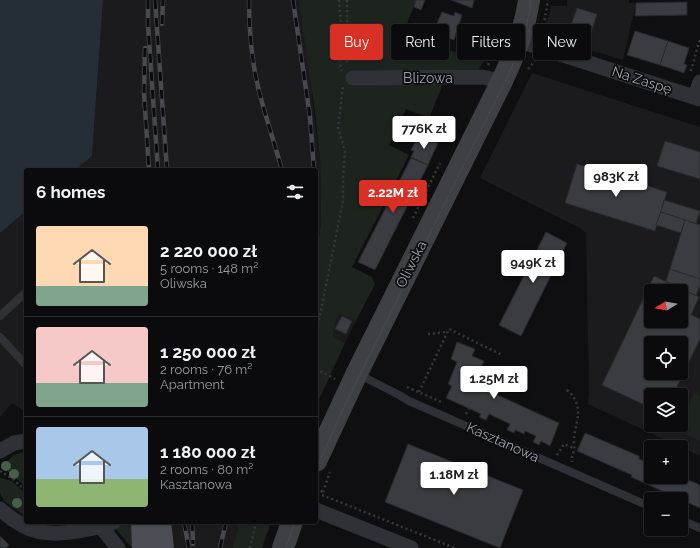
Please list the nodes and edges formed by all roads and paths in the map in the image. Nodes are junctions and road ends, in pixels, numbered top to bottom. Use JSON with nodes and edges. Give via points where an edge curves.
{"nodes":[{"id":1,"x":340,"y":0,"type":"edge"},
{"id":2,"x":347,"y":0,"type":"edge"},
{"id":3,"x":529,"y":0,"type":"edge"},
{"id":4,"x":548,"y":0,"type":"edge"},
{"id":5,"x":525,"y":32,"type":"edge"},
{"id":6,"x":700,"y":38,"type":"edge"},
{"id":7,"x":525,"y":45,"type":"edge"},
{"id":8,"x":525,"y":45,"type":"edge"},
{"id":9,"x":525,"y":46,"type":"edge"},
{"id":10,"x":525,"y":49,"type":"edge"},
{"id":11,"x":510,"y":60,"type":"edge"},
{"id":12,"x":510,"y":60,"type":"edge"},
{"id":13,"x":542,"y":63,"type":"dead end"},
{"id":14,"x":525,"y":74,"type":"dead end"},
{"id":15,"x":346,"y":75,"type":"junction"},
{"id":16,"x":492,"y":79,"type":"junction"},
{"id":17,"x":695,"y":79,"type":"edge"},
{"id":18,"x":697,"y":98,"type":"edge"},
{"id":19,"x":24,"y":294,"type":"edge"},
{"id":20,"x":0,"y":316,"type":"edge"},
{"id":21,"x":318,"y":325,"type":"edge"},
{"id":22,"x":447,"y":332,"type":"junction"},
{"id":23,"x":428,"y":334,"type":"dead end"},
{"id":24,"x":0,"y":337,"type":"edge"},
{"id":25,"x":502,"y":355,"type":"dead end"},
{"id":26,"x":24,"y":363,"type":"edge"},
{"id":27,"x":318,"y":370,"type":"edge"},
{"id":28,"x":357,"y":373,"type":"junction"},
{"id":29,"x":495,"y":377,"type":"dead end"},
{"id":30,"x":335,"y":379,"type":"dead end"},
{"id":31,"x":478,"y":389,"type":"dead end"},
{"id":32,"x":567,"y":390,"type":"dead end"},
{"id":33,"x":419,"y":392,"type":"dead end"},
{"id":34,"x":469,"y":409,"type":"dead end"},
{"id":35,"x":466,"y":415,"type":"dead end"},
{"id":36,"x":24,"y":441,"type":"edge"},
{"id":37,"x":564,"y":444,"type":"dead end"},
{"id":38,"x":0,"y":451,"type":"edge"},
{"id":39,"x":318,"y":457,"type":"edge"},
{"id":40,"x":0,"y":471,"type":"edge"},
{"id":41,"x":24,"y":489,"type":"edge"},
{"id":42,"x":318,"y":490,"type":"edge"},
{"id":43,"x":322,"y":495,"type":"junction"},
{"id":44,"x":644,"y":504,"type":"edge"},
{"id":45,"x":318,"y":506,"type":"edge"},
{"id":46,"x":0,"y":509,"type":"edge"},
{"id":47,"x":688,"y":523,"type":"edge"},
{"id":48,"x":100,"y":524,"type":"edge"},
{"id":49,"x":105,"y":524,"type":"edge"},
{"id":50,"x":142,"y":524,"type":"edge"},
{"id":51,"x":160,"y":524,"type":"edge"},
{"id":52,"x":256,"y":524,"type":"edge"},
{"id":53,"x":291,"y":524,"type":"edge"},
{"id":54,"x":700,"y":528,"type":"edge"},
{"id":55,"x":118,"y":548,"type":"edge"},
{"id":56,"x":143,"y":548,"type":"edge"},
{"id":57,"x":163,"y":548,"type":"edge"},
{"id":58,"x":250,"y":548,"type":"edge"},
{"id":59,"x":283,"y":548,"type":"edge"},
{"id":60,"x":410,"y":548,"type":"edge"},
{"id":61,"x":455,"y":548,"type":"edge"}],
"edges":[{"from":1,"to":15,"type":"path","via":[[339,58]]},
{"from":2,"to":15,"type":"path"},
{"from":3,"to":5,"type":"street","name":"Oliwska"},
{"from":4,"to":7,"type":"path","via":[[541,38]]},
{"from":6,"to":17,"type":"path"},
{"from":8,"to":18,"type":"street","name":"Na Zaspę"},
{"from":9,"to":13,"type":"path"},
{"from":10,"to":14,"type":"path","via":[[529,67]]},
{"from":11,"to":16,"type":"street","name":"Oliwska"},
{"from":12,"to":16,"type":"path"},
{"from":15,"to":16,"type":"street","name":"Blizowa"},
{"from":15,"to":21,"type":"path","via":[[338,128],[345,151],[343,201]]},
{"from":16,"to":28,"type":"street","name":"Oliwska"},
{"from":17,"to":18,"type":"street","name":"Na Zaspę"},
{"from":19,"to":20,"type":"lane"},
{"from":22,"to":23,"type":"path"},
{"from":22,"to":25,"type":"path","via":[[448,328]]},
{"from":22,"to":33,"type":"path"},
{"from":24,"to":26,"type":"lane"},
{"from":27,"to":30,"type":"path"},
{"from":28,"to":39,"type":"street","name":"Oliwska"},
{"from":28,"to":44,"type":"lane","name":"Kasztanowa","via":[[409,401]]},
{"from":29,"to":31,"type":"path","via":[[483,380]]},
{"from":32,"to":37,"type":"path","via":[[577,404],[578,419],[573,442],[575,449]]},
{"from":34,"to":35,"type":"path"},
{"from":36,"to":38,"type":"street","via":[[14,443]]},
{"from":40,"to":41,"type":"path"},
{"from":42,"to":43,"type":"path","via":[[323,492]]},
{"from":43,"to":45,"type":"path"},
{"from":43,"to":61,"type":"path"},
{"from":45,"to":60,"type":"street"},
{"from":46,"to":48,"type":"street","via":[[13,521],[40,533],[70,532]]},
{"from":47,"to":54,"type":"lane"},
{"from":49,"to":55,"type":"street"},
{"from":50,"to":56,"type":"main road"},
{"from":51,"to":57,"type":"main road"},
{"from":52,"to":58,"type":"path"},
{"from":53,"to":59,"type":"street"}]}
